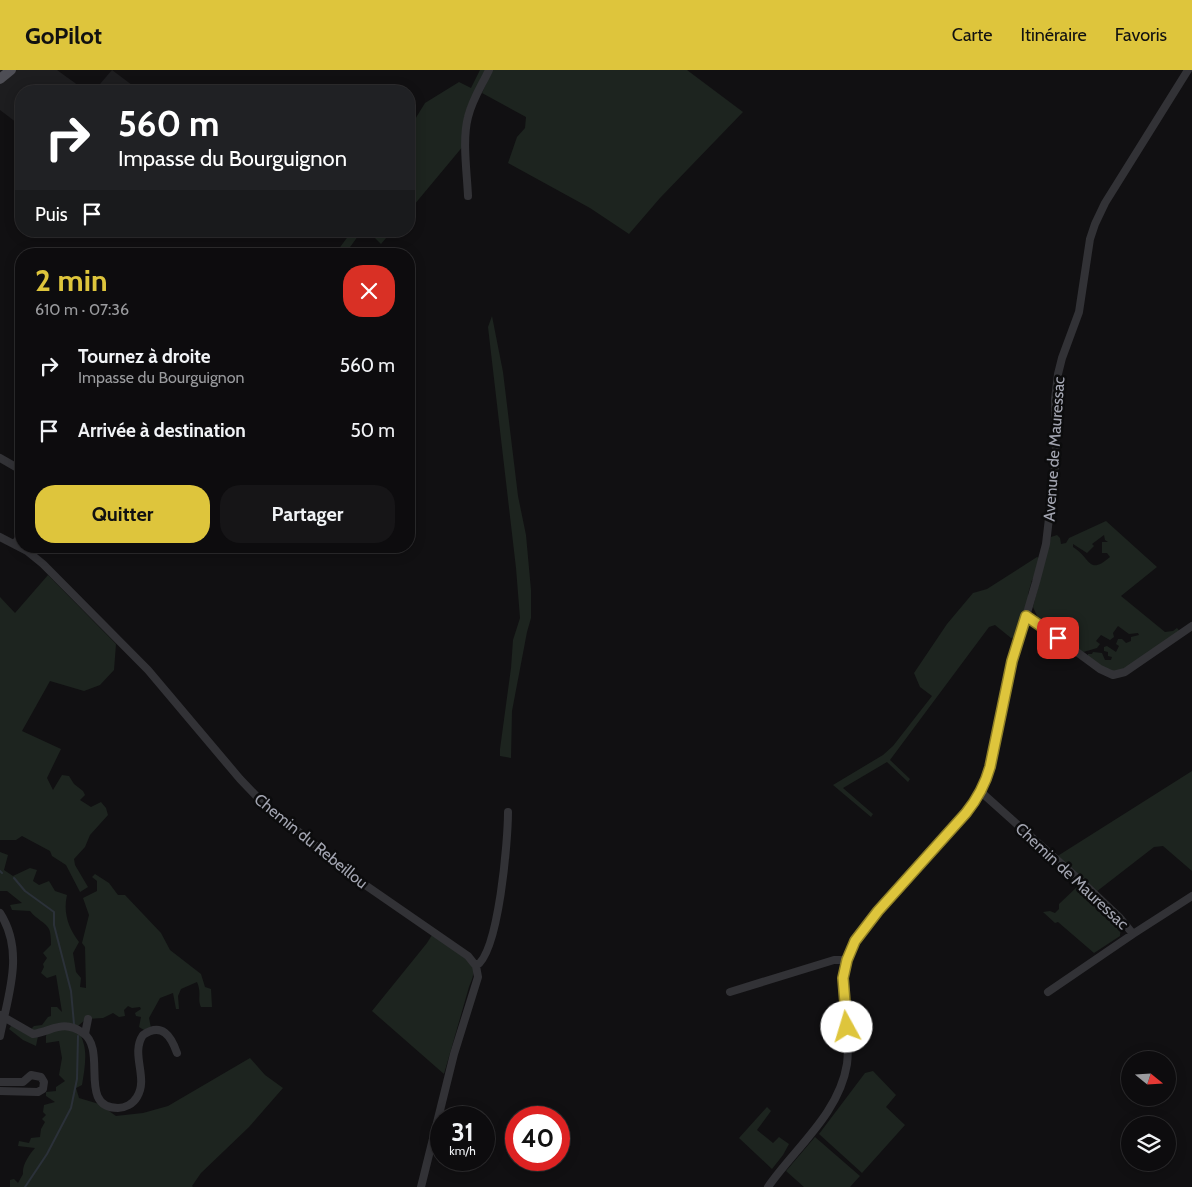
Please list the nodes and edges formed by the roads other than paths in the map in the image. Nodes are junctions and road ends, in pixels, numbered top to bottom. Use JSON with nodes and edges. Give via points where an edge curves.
{"nodes":[{"id":1,"x":10,"y":70,"type":"edge"},
{"id":2,"x":490,"y":70,"type":"edge"},
{"id":3,"x":1188,"y":70,"type":"edge"},
{"id":4,"x":0,"y":79,"type":"edge"},
{"id":5,"x":468,"y":196,"type":"dead end"},
{"id":6,"x":0,"y":458,"type":"edge"},
{"id":7,"x":15,"y":467,"type":"edge"},
{"id":8,"x":0,"y":537,"type":"edge"},
{"id":9,"x":15,"y":544,"type":"edge"},
{"id":10,"x":29,"y":553,"type":"edge"},
{"id":11,"x":1026,"y":616,"type":"junction"},
{"id":12,"x":1192,"y":626,"type":"edge"},
{"id":13,"x":981,"y":792,"type":"junction"},
{"id":14,"x":508,"y":812,"type":"dead end"},
{"id":15,"x":1192,"y":896,"type":"edge"},
{"id":16,"x":0,"y":913,"type":"edge"},
{"id":17,"x":1133,"y":934,"type":"junction"},
{"id":18,"x":847,"y":960,"type":"junction"},
{"id":19,"x":476,"y":966,"type":"junction"},
{"id":20,"x":730,"y":992,"type":"dead end"},
{"id":21,"x":1048,"y":992,"type":"dead end"},
{"id":22,"x":2,"y":1017,"type":"edge"},
{"id":23,"x":88,"y":1019,"type":"dead end"},
{"id":24,"x":85,"y":1034,"type":"junction"},
{"id":25,"x":0,"y":1036,"type":"edge"},
{"id":26,"x":177,"y":1053,"type":"dead end"},
{"id":27,"x":0,"y":1082,"type":"edge"},
{"id":28,"x":0,"y":1091,"type":"edge"},
{"id":29,"x":421,"y":1187,"type":"edge"},
{"id":30,"x":768,"y":1187,"type":"edge"}],
"edges":[{"from":1,"to":4,"type":"main road"},
{"from":2,"to":5,"type":"street","via":[[468,118]]},
{"from":3,"to":11,"type":"street","name":"Avenue de Mauressac","via":[[1105,203],[1090,239],[1079,312],[1057,380],[1052,497],[1044,550]]},
{"from":6,"to":7,"type":"street"},
{"from":8,"to":9,"type":"street","name":"Chemin du Rebeillou"},
{"from":10,"to":19,"type":"street","name":"Chemin du Rebeillou","via":[[148,670],[261,802],[353,877],[462,951]]},
{"from":11,"to":12,"type":"street","via":[[1112,675],[1125,672]]},
{"from":11,"to":13,"type":"street","name":"Avenue de Mauressac","via":[[1012,661],[990,767]]},
{"from":13,"to":17,"type":"street","name":"Chemin de Mauressac","via":[[1084,884]]},
{"from":13,"to":18,"type":"street","name":"Avenue de Mauressac","via":[[869,922],[855,941]]},
{"from":14,"to":19,"type":"street","via":[[506,856],[493,934],[483,961]]},
{"from":15,"to":17,"type":"street","name":"Chemin de Mauressac"},
{"from":16,"to":22,"type":"street","via":[[8,927],[14,951],[11,986]]},
{"from":17,"to":21,"type":"street"},
{"from":18,"to":20,"type":"street","via":[[834,960]]},
{"from":18,"to":30,"type":"street","name":"Avenue de Mauressac","via":[[843,990],[848,1042],[844,1076],[824,1116]]},
{"from":19,"to":29,"type":"street","via":[[478,977],[454,1054]]},
{"from":22,"to":24,"type":"street","via":[[33,1034],[63,1026]]},
{"from":22,"to":25,"type":"street"},
{"from":23,"to":24,"type":"street"},
{"from":24,"to":26,"type":"street","via":[[94,1047],[97,1096],[104,1104],[116,1108],[127,1106],[140,1092],[138,1046],[143,1034],[154,1030],[165,1032]]},
{"from":27,"to":28,"type":"street","via":[[23,1082],[32,1075],[41,1077],[44,1082],[43,1089],[38,1092]]}]}
